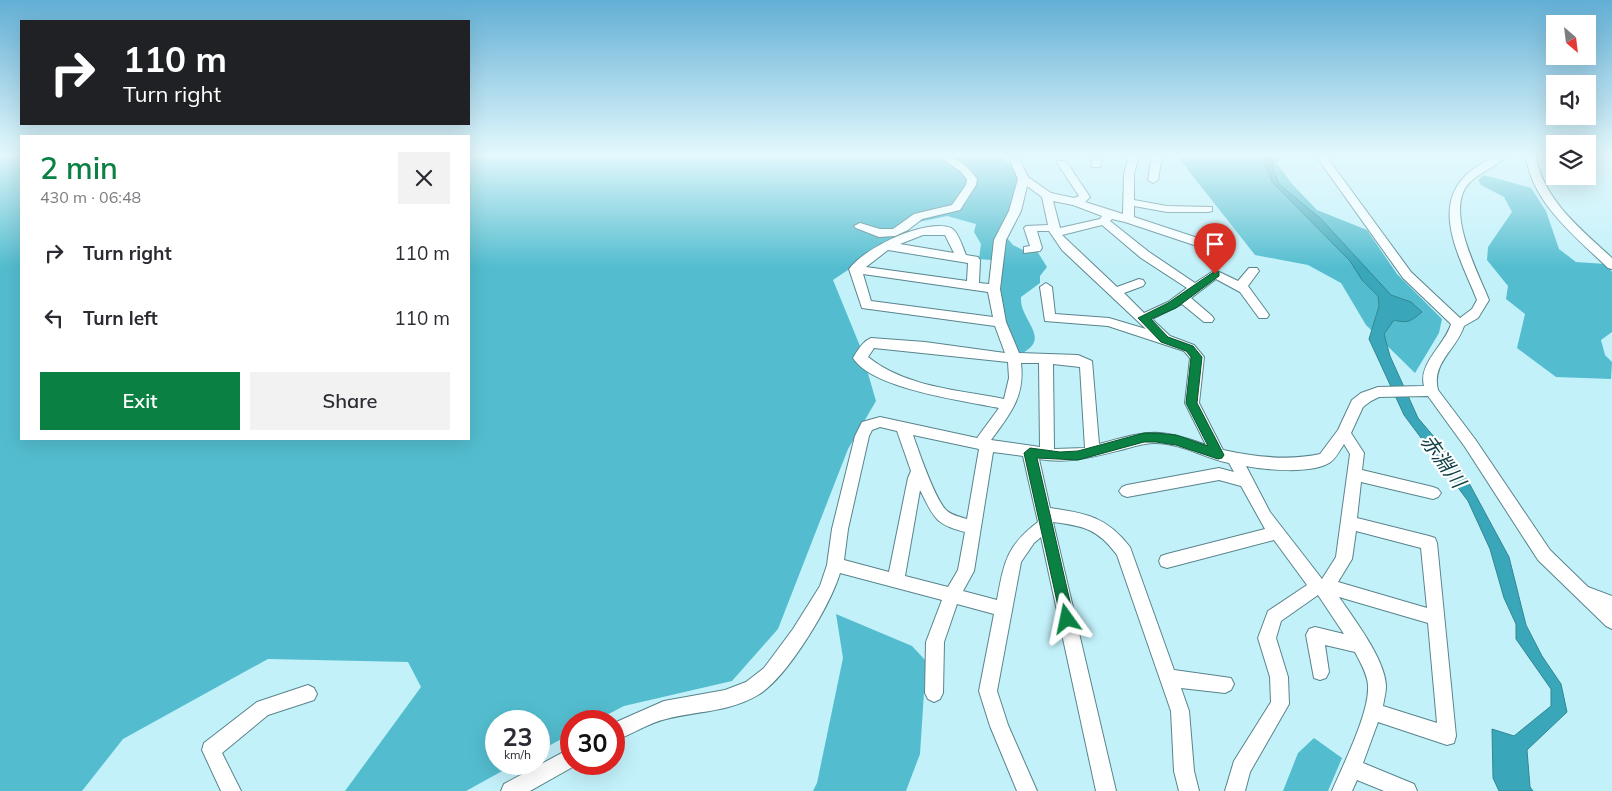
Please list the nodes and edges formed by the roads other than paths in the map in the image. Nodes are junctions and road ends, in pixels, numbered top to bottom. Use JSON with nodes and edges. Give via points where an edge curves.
{"nodes":[{"id":1,"x":966,"y":193,"type":"edge"},
{"id":2,"x":1020,"y":193,"type":"edge"},
{"id":3,"x":1043,"y":193,"type":"edge"},
{"id":4,"x":1082,"y":193,"type":"edge"},
{"id":5,"x":1129,"y":193,"type":"edge"},
{"id":6,"x":1348,"y":193,"type":"edge"},
{"id":7,"x":1457,"y":193,"type":"edge"},
{"id":8,"x":1546,"y":193,"type":"edge"},
{"id":9,"x":1047,"y":196,"type":"junction"},
{"id":10,"x":1076,"y":202,"type":"junction"},
{"id":11,"x":1129,"y":202,"type":"junction"},
{"id":12,"x":1208,"y":209,"type":"dead end"},
{"id":13,"x":1107,"y":218,"type":"junction"},
{"id":14,"x":1128,"y":219,"type":"junction"},
{"id":15,"x":860,"y":226,"type":"dead end"},
{"id":16,"x":1054,"y":230,"type":"junction"},
{"id":17,"x":886,"y":246,"type":"junction"},
{"id":18,"x":1209,"y":246,"type":"dead end"},
{"id":19,"x":1028,"y":250,"type":"dead end"},
{"id":20,"x":962,"y":258,"type":"junction"},
{"id":21,"x":1612,"y":265,"type":"edge"},
{"id":22,"x":855,"y":269,"type":"junction"},
{"id":23,"x":1253,"y":271,"type":"dead end"},
{"id":24,"x":1139,"y":283,"type":"dead end"},
{"id":25,"x":973,"y":284,"type":"junction"},
{"id":26,"x":1046,"y":287,"type":"dead end"},
{"id":27,"x":1240,"y":287,"type":"junction"},
{"id":28,"x":994,"y":289,"type":"junction"},
{"id":29,"x":1196,"y":289,"type":"junction"},
{"id":30,"x":1113,"y":293,"type":"junction"},
{"id":31,"x":1183,"y":298,"type":"junction"},
{"id":32,"x":1263,"y":315,"type":"dead end"},
{"id":33,"x":1144,"y":318,"type":"junction"},
{"id":34,"x":1208,"y":319,"type":"dead end"},
{"id":35,"x":1000,"y":322,"type":"junction"},
{"id":36,"x":1458,"y":323,"type":"junction"},
{"id":37,"x":1165,"y":339,"type":"junction"},
{"id":38,"x":1014,"y":358,"type":"junction"},
{"id":39,"x":1046,"y":359,"type":"junction"},
{"id":40,"x":1432,"y":391,"type":"junction"},
{"id":41,"x":1009,"y":405,"type":"junction"},
{"id":42,"x":903,"y":428,"type":"junction"},
{"id":43,"x":1344,"y":433,"type":"junction"},
{"id":44,"x":984,"y":444,"type":"junction"},
{"id":45,"x":1092,"y":452,"type":"junction"},
{"id":46,"x":1030,"y":453,"type":"junction"},
{"id":47,"x":1047,"y":455,"type":"junction"},
{"id":48,"x":1218,"y":455,"type":"junction"},
{"id":49,"x":1234,"y":458,"type":"junction"},
{"id":50,"x":919,"y":472,"type":"junction"},
{"id":51,"x":1354,"y":474,"type":"junction"},
{"id":52,"x":1247,"y":482,"type":"junction"},
{"id":53,"x":1128,"y":491,"type":"dead end"},
{"id":54,"x":1433,"y":493,"type":"dead end"},
{"id":55,"x":1045,"y":519,"type":"junction"},
{"id":56,"x":1349,"y":523,"type":"junction"},
{"id":57,"x":973,"y":527,"type":"junction"},
{"id":58,"x":1276,"y":533,"type":"junction"},
{"id":59,"x":1167,"y":561,"type":"dead end"},
{"id":60,"x":835,"y":565,"type":"junction"},
{"id":61,"x":896,"y":580,"type":"junction"},
{"id":62,"x":1324,"y":588,"type":"junction"},
{"id":63,"x":1584,"y":591,"type":"junction"},
{"id":64,"x":952,"y":595,"type":"junction"},
{"id":65,"x":1612,"y":604,"type":"edge"},
{"id":66,"x":1004,"y":609,"type":"junction"},
{"id":67,"x":1436,"y":618,"type":"junction"},
{"id":68,"x":1612,"y":621,"type":"edge"},
{"id":69,"x":1358,"y":645,"type":"junction"},
{"id":70,"x":1320,"y":672,"type":"dead end"},
{"id":71,"x":1168,"y":678,"type":"junction"},
{"id":72,"x":1225,"y":684,"type":"dead end"},
{"id":73,"x":934,"y":693,"type":"dead end"},
{"id":74,"x":308,"y":694,"type":"dead end"},
{"id":75,"x":1372,"y":711,"type":"junction"},
{"id":76,"x":625,"y":727,"type":"edge"},
{"id":77,"x":560,"y":763,"type":"edge"},
{"id":78,"x":1352,"y":768,"type":"junction"},
{"id":79,"x":231,"y":791,"type":"edge"},
{"id":80,"x":511,"y":791,"type":"edge"},
{"id":81,"x":1027,"y":791,"type":"edge"},
{"id":82,"x":1106,"y":791,"type":"edge"},
{"id":83,"x":1189,"y":791,"type":"edge"},
{"id":84,"x":1235,"y":791,"type":"edge"},
{"id":85,"x":1342,"y":791,"type":"edge"},
{"id":86,"x":1407,"y":791,"type":"edge"}],
"edges":[{"from":1,"to":15,"type":"street","via":[[956,208],[918,216],[895,232],[879,234]]},
{"from":2,"to":28,"type":"street","via":[[1015,211],[1000,240]]},
{"from":3,"to":9,"type":"street"},
{"from":4,"to":10,"type":"street","via":[[1085,197]]},
{"from":5,"to":11,"type":"street"},
{"from":6,"to":36,"type":"street","via":[[1407,275]]},
{"from":7,"to":36,"type":"street","via":[[1453,204],[1458,230],[1483,300],[1480,310]]},
{"from":8,"to":21,"type":"street","via":[[1560,216]]},
{"from":9,"to":10,"type":"street"},
{"from":9,"to":16,"type":"street"},
{"from":10,"to":13,"type":"street"},
{"from":11,"to":12,"type":"street","via":[[1167,208]]},
{"from":11,"to":14,"type":"street"},
{"from":13,"to":14,"type":"street"},
{"from":13,"to":16,"type":"street"},
{"from":13,"to":29,"type":"street","via":[[1145,254]]},
{"from":14,"to":18,"type":"street"},
{"from":16,"to":19,"type":"street","via":[[1030,228],[1036,248]]},
{"from":16,"to":30,"type":"street"},
{"from":17,"to":20,"type":"street"},
{"from":17,"to":20,"type":"street","via":[[921,231],[950,231]]},
{"from":17,"to":22,"type":"street"},
{"from":20,"to":25,"type":"street","via":[[974,260]]},
{"from":22,"to":25,"type":"street"},
{"from":22,"to":35,"type":"street","via":[[866,305]]},
{"from":23,"to":27,"type":"street"},
{"from":24,"to":30,"type":"street"},
{"from":25,"to":28,"type":"street"},
{"from":26,"to":37,"type":"street","via":[[1049,318],[1109,322]]},
{"from":27,"to":29,"type":"street","via":[[1215,274]]},
{"from":27,"to":32,"type":"street"},
{"from":28,"to":35,"type":"street"},
{"from":29,"to":31,"type":"street"},
{"from":30,"to":33,"type":"street"},
{"from":31,"to":33,"type":"street"},
{"from":31,"to":34,"type":"street"},
{"from":33,"to":37,"type":"street"},
{"from":35,"to":38,"type":"street"},
{"from":36,"to":40,"type":"street","via":[[1455,334],[1433,365],[1429,380]]},
{"from":37,"to":48,"type":"street","via":[[1189,348],[1197,357],[1192,403]]},
{"from":38,"to":39,"type":"street"},
{"from":38,"to":41,"type":"street","via":[[1016,378]]},
{"from":38,"to":41,"type":"street","via":[[871,342],[860,358],[868,367],[893,380]]},
{"from":39,"to":45,"type":"street","via":[[1078,360],[1088,364]]},
{"from":39,"to":47,"type":"street"},
{"from":40,"to":43,"type":"street","via":[[1378,392],[1366,397],[1357,404]]},
{"from":40,"to":63,"type":"street","via":[[1544,555]]},
{"from":41,"to":44,"type":"street"},
{"from":42,"to":44,"type":"street"},
{"from":42,"to":50,"type":"street"},
{"from":42,"to":60,"type":"street","via":[[880,422],[866,426],[840,529]]},
{"from":43,"to":49,"type":"street","via":[[1325,459],[1302,464]]},
{"from":43,"to":51,"type":"street","via":[[1357,453]]},
{"from":44,"to":46,"type":"street"},
{"from":44,"to":57,"type":"street"},
{"from":45,"to":47,"type":"street"},
{"from":45,"to":48,"type":"street","via":[[1156,437],[1176,440]]},
{"from":46,"to":47,"type":"street"},
{"from":46,"to":55,"type":"street"},
{"from":48,"to":49,"type":"street"},
{"from":49,"to":52,"type":"street"},
{"from":50,"to":57,"type":"street","via":[[940,514],[952,522]]},
{"from":50,"to":61,"type":"street","via":[[915,478]]},
{"from":51,"to":54,"type":"street"},
{"from":51,"to":56,"type":"street"},
{"from":52,"to":53,"type":"street","via":[[1219,474]]},
{"from":52,"to":58,"type":"street"},
{"from":55,"to":66,"type":"street","via":[[1013,560]]},
{"from":55,"to":71,"type":"street","via":[[1089,520],[1112,534],[1124,552]]},
{"from":55,"to":82,"type":"street"},
{"from":56,"to":62,"type":"street","via":[[1344,559]]},
{"from":56,"to":67,"type":"street","via":[[1428,543]]},
{"from":57,"to":64,"type":"street","via":[[966,571]]},
{"from":58,"to":59,"type":"street"},
{"from":58,"to":62,"type":"street"},
{"from":60,"to":61,"type":"street"},
{"from":60,"to":76,"type":"street","via":[[827,589],[799,634],[770,674],[752,690],[725,700],[664,710]]},
{"from":61,"to":64,"type":"street"},
{"from":62,"to":67,"type":"street"},
{"from":62,"to":69,"type":"street"},
{"from":62,"to":84,"type":"street","via":[[1317,587],[1274,616],[1267,638],[1279,677],[1280,704],[1241,768]]},
{"from":63,"to":65,"type":"street"},
{"from":63,"to":68,"type":"street"},
{"from":64,"to":66,"type":"street"},
{"from":64,"to":73,"type":"street","via":[[935,642]]},
{"from":66,"to":81,"type":"street","via":[[988,692]]},
{"from":67,"to":75,"type":"street","via":[[1447,736]]},
{"from":69,"to":70,"type":"street","via":[[1315,635]]},
{"from":69,"to":75,"type":"street","via":[[1377,685]]},
{"from":71,"to":72,"type":"street"},
{"from":71,"to":83,"type":"street","via":[[1180,711],[1184,771]]},
{"from":74,"to":79,"type":"street","via":[[263,708],[211,750]]},
{"from":75,"to":78,"type":"street"},
{"from":77,"to":80,"type":"street"},
{"from":78,"to":85,"type":"street"},
{"from":78,"to":86,"type":"street"}]}
